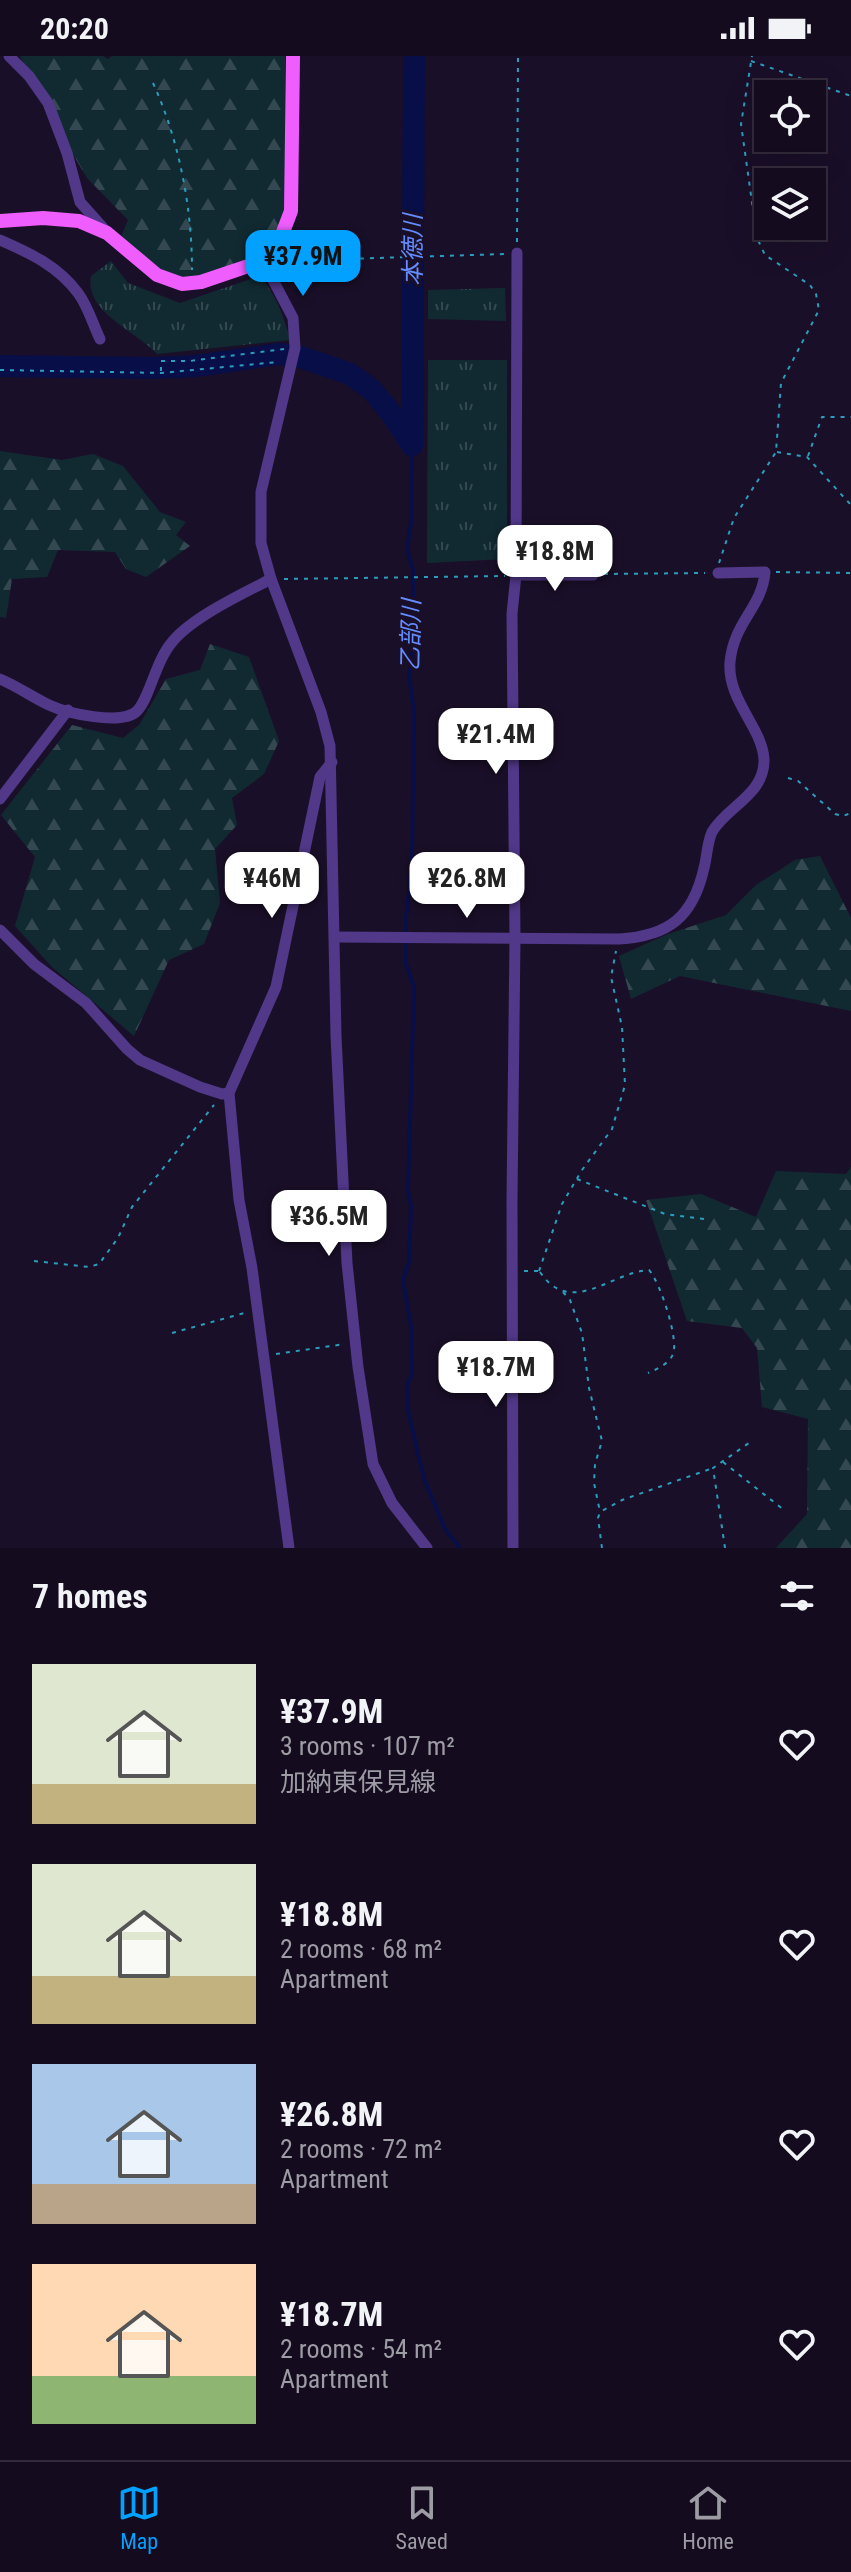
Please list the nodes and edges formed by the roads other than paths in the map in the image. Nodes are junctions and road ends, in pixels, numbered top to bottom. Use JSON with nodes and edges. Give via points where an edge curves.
{"nodes":[{"id":1,"x":9,"y":56,"type":"edge"},
{"id":2,"x":293,"y":56,"type":"edge"},
{"id":3,"x":0,"y":221,"type":"edge"},
{"id":4,"x":107,"y":233,"type":"junction"},
{"id":5,"x":0,"y":240,"type":"edge"},
{"id":6,"x":517,"y":253,"type":"road end"},
{"id":7,"x":263,"y":261,"type":"junction"},
{"id":8,"x":100,"y":339,"type":"dead end"},
{"id":9,"x":718,"y":573,"type":"road end"},
{"id":10,"x":516,"y":575,"type":"junction"},
{"id":11,"x":593,"y":575,"type":"road end"},
{"id":12,"x":271,"y":579,"type":"junction"},
{"id":13,"x":0,"y":679,"type":"edge"},
{"id":14,"x":68,"y":710,"type":"junction"},
{"id":15,"x":332,"y":762,"type":"junction"},
{"id":16,"x":0,"y":799,"type":"edge"},
{"id":17,"x":0,"y":930,"type":"edge"},
{"id":18,"x":335,"y":937,"type":"junction"},
{"id":19,"x":515,"y":938,"type":"junction"},
{"id":20,"x":225,"y":1094,"type":"junction"},
{"id":21,"x":289,"y":1548,"type":"edge"},
{"id":22,"x":427,"y":1548,"type":"edge"},
{"id":23,"x":513,"y":1548,"type":"edge"}],
"edges":[{"from":1,"to":4,"type":"street","via":[[48,103],[80,202]]},
{"from":2,"to":7,"type":"main road","via":[[291,211],[280,240]]},
{"from":3,"to":4,"type":"main road","via":[[79,221]]},
{"from":4,"to":7,"type":"main road","via":[[157,275],[182,284]]},
{"from":5,"to":8,"type":"street","via":[[40,257],[64,278],[79,294]]},
{"from":6,"to":10,"type":"street"},
{"from":7,"to":12,"type":"street","via":[[293,318],[295,348],[261,492],[261,543]]},
{"from":9,"to":19,"type":"street","via":[[765,572],[764,588],[737,631],[730,671],[761,744],[763,770],[751,793],[711,834],[700,886],[688,910],[648,936]]},
{"from":10,"to":11,"type":"street"},
{"from":10,"to":19,"type":"street"},
{"from":12,"to":14,"type":"street","via":[[173,640],[137,712],[114,719]]},
{"from":12,"to":15,"type":"street","via":[[321,712]]},
{"from":13,"to":14,"type":"street"},
{"from":14,"to":16,"type":"street"},
{"from":15,"to":18,"type":"street"},
{"from":15,"to":20,"type":"street","via":[[320,777],[276,987]]},
{"from":17,"to":20,"type":"street","via":[[86,1003],[140,1060]]},
{"from":18,"to":19,"type":"street"},
{"from":18,"to":22,"type":"street","via":[[347,1263],[373,1464],[392,1503]]},
{"from":19,"to":23,"type":"street"},
{"from":20,"to":21,"type":"street"}]}
